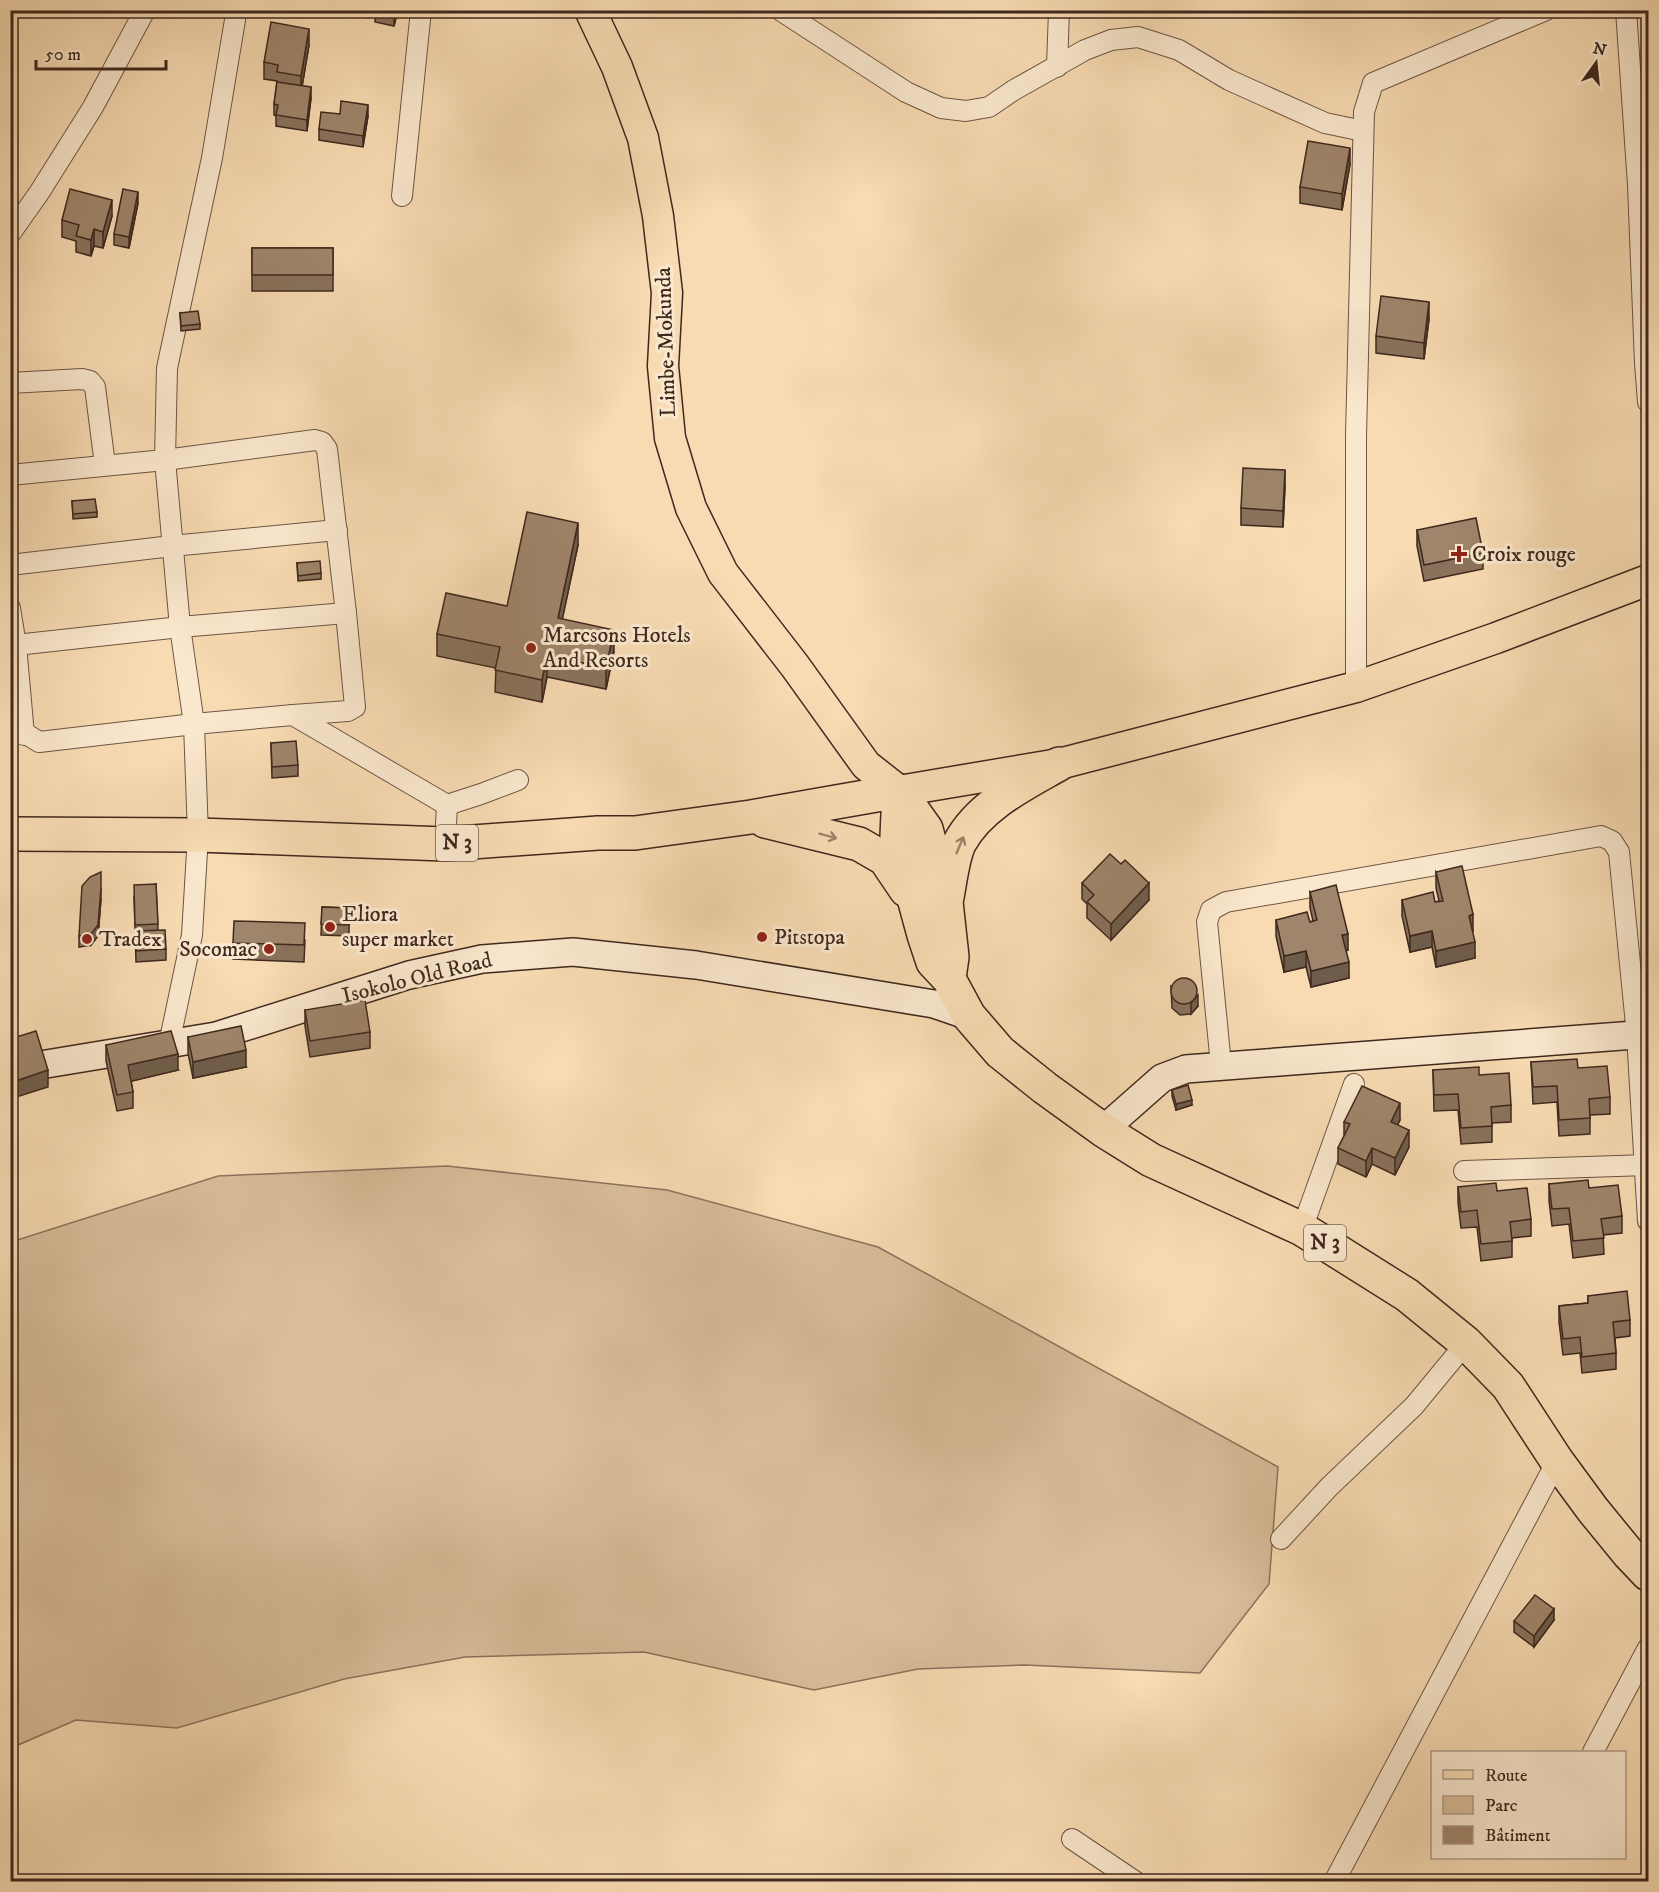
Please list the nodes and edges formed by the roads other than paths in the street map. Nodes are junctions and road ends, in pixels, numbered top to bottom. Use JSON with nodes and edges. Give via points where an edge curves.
{"nodes":[{"id":1,"x":145,"y":10,"type":"edge"},
{"id":2,"x":234,"y":10,"type":"edge"},
{"id":3,"x":421,"y":10,"type":"edge"},
{"id":4,"x":780,"y":10,"type":"edge"},
{"id":5,"x":1059,"y":10,"type":"edge"},
{"id":6,"x":1545,"y":10,"type":"edge"},
{"id":7,"x":1626,"y":10,"type":"edge"},
{"id":8,"x":588,"y":13,"type":"edge"},
{"id":9,"x":1498,"y":20,"type":"edge"},
{"id":10,"x":1057,"y":66,"type":"junction"},
{"id":11,"x":1364,"y":131,"type":"junction"},
{"id":12,"x":402,"y":196,"type":"dead end"},
{"id":13,"x":10,"y":234,"type":"edge"},
{"id":14,"x":10,"y":383,"type":"edge"},
{"id":15,"x":1648,"y":402,"type":"edge"},
{"id":16,"x":165,"y":460,"type":"junction"},
{"id":17,"x":105,"y":465,"type":"junction"},
{"id":18,"x":10,"y":475,"type":"edge"},
{"id":19,"x":337,"y":530,"type":"junction"},
{"id":20,"x":172,"y":546,"type":"junction"},
{"id":21,"x":10,"y":566,"type":"edge"},
{"id":22,"x":1648,"y":580,"type":"edge"},
{"id":23,"x":10,"y":608,"type":"edge"},
{"id":24,"x":346,"y":613,"type":"junction"},
{"id":25,"x":180,"y":627,"type":"junction"},
{"id":26,"x":16,"y":645,"type":"junction"},
{"id":27,"x":1356,"y":687,"type":"junction"},
{"id":28,"x":293,"y":715,"type":"junction"},
{"id":29,"x":194,"y":724,"type":"junction"},
{"id":30,"x":1059,"y":764,"type":"junction"},
{"id":31,"x":518,"y":780,"type":"dead end"},
{"id":32,"x":899,"y":791,"type":"junction"},
{"id":33,"x":447,"y":805,"type":"junction"},
{"id":34,"x":751,"y":817,"type":"junction"},
{"id":35,"x":10,"y":834,"type":"edge"},
{"id":36,"x":198,"y":835,"type":"junction"},
{"id":37,"x":445,"y":844,"type":"junction"},
{"id":38,"x":931,"y":904,"type":"junction"},
{"id":39,"x":969,"y":1016,"type":"junction"},
{"id":40,"x":1643,"y":1034,"type":"edge"},
{"id":41,"x":169,"y":1044,"type":"junction"},
{"id":42,"x":1221,"y":1065,"type":"junction"},
{"id":43,"x":10,"y":1070,"type":"edge"},
{"id":44,"x":1354,"y":1084,"type":"dead end"},
{"id":45,"x":1102,"y":1130,"type":"junction"},
{"id":46,"x":1647,"y":1165,"type":"edge"},
{"id":47,"x":1464,"y":1171,"type":"dead end"},
{"id":48,"x":1648,"y":1221,"type":"edge"},
{"id":49,"x":1302,"y":1230,"type":"junction"},
{"id":50,"x":1466,"y":1343,"type":"junction"},
{"id":51,"x":1557,"y":1461,"type":"junction"},
{"id":52,"x":1281,"y":1539,"type":"dead end"},
{"id":53,"x":1648,"y":1574,"type":"edge"},
{"id":54,"x":1648,"y":1648,"type":"edge"},
{"id":55,"x":1594,"y":1751,"type":"edge"},
{"id":56,"x":1072,"y":1839,"type":"dead end"},
{"id":57,"x":1136,"y":1881,"type":"edge"},
{"id":58,"x":1334,"y":1881,"type":"edge"}],
"edges":[{"from":1,"to":13,"type":"street","via":[[93,107]]},
{"from":2,"to":16,"type":"street","via":[[212,158],[167,368]]},
{"from":3,"to":12,"type":"street"},
{"from":4,"to":10,"type":"street","via":[[906,92],[941,108],[966,111],[988,107]]},
{"from":5,"to":10,"type":"street"},
{"from":6,"to":9,"type":"street"},
{"from":7,"to":15,"type":"street"},
{"from":8,"to":32,"type":"main road","name":"Limbe-Mokunda","via":[[617,67],[643,138],[667,292],[663,366],[670,438],[691,508],[723,573],[866,765]]},
{"from":9,"to":11,"type":"street","via":[[1373,83],[1364,112]]},
{"from":10,"to":11,"type":"street","via":[[1111,40],[1138,38],[1179,50],[1229,80],[1317,119]]},
{"from":11,"to":27,"type":"street","via":[[1356,435]]},
{"from":14,"to":17,"type":"street","via":[[90,381],[95,387]]},
{"from":16,"to":17,"type":"street"},
{"from":16,"to":19,"type":"street","via":[[322,442],[327,449]]},
{"from":16,"to":20,"type":"street"},
{"from":17,"to":18,"type":"street"},
{"from":19,"to":20,"type":"street"},
{"from":19,"to":24,"type":"street"},
{"from":20,"to":21,"type":"street"},
{"from":20,"to":25,"type":"street"},
{"from":22,"to":27,"type":"main road"},
{"from":23,"to":26,"type":"street"},
{"from":24,"to":25,"type":"street"},
{"from":24,"to":28,"type":"street","via":[[355,707],[348,711]]},
{"from":25,"to":26,"type":"street"},
{"from":25,"to":29,"type":"street"},
{"from":26,"to":29,"type":"street","via":[[24,735],[39,742]]},
{"from":27,"to":30,"type":"main road"},
{"from":28,"to":29,"type":"street"},
{"from":28,"to":33,"type":"street"},
{"from":29,"to":36,"type":"street"},
{"from":30,"to":32,"type":"main road"},
{"from":38,"to":30,"type":"highway","one_way":true,"via":[[959,843],[978,817]]},
{"from":31,"to":33,"type":"street"},
{"from":32,"to":34,"type":"highway","number":"N 3"},
{"from":32,"to":38,"type":"highway","number":"N 3","via":[[897,836]]},
{"from":33,"to":37,"type":"street"},
{"from":34,"to":37,"type":"highway","number":"N 3","via":[[635,833]]},
{"from":34,"to":38,"type":"highway","one_way":true,"via":[[868,849],[885,858]]},
{"from":35,"to":36,"type":"highway","number":"N 3"},
{"from":36,"to":37,"type":"highway","number":"N 3"},
{"from":36,"to":41,"type":"street","via":[[192,935]]},
{"from":38,"to":39,"type":"highway","number":"N 3","via":[[933,962],[948,979]]},
{"from":39,"to":41,"type":"street","name":"Isokolo Old Road","via":[[934,1004],[696,965],[573,952],[482,959],[419,973],[216,1036]]},
{"from":39,"to":45,"type":"highway","number":"N 3","via":[[1000,1052]]},
{"from":40,"to":42,"type":"street"},
{"from":40,"to":42,"type":"street","via":[[1618,852],[1612,840],[1601,836],[1226,902],[1211,910],[1207,922]]},
{"from":40,"to":46,"type":"street"},
{"from":41,"to":43,"type":"street","name":"Isokolo Old Road"},
{"from":42,"to":45,"type":"street","via":[[1186,1069],[1162,1078]]},
{"from":44,"to":49,"type":"street"},
{"from":45,"to":49,"type":"highway","number":"N 3","via":[[1151,1160]]},
{"from":46,"to":47,"type":"street"},
{"from":46,"to":48,"type":"street"},
{"from":49,"to":50,"type":"highway","number":"N 3","via":[[1407,1295]]},
{"from":50,"to":51,"type":"highway","number":"N 3","via":[[1508,1386]]},
{"from":50,"to":52,"type":"street","via":[[1414,1406]]},
{"from":51,"to":53,"type":"highway","number":"N 3"},
{"from":51,"to":58,"type":"street"},
{"from":54,"to":55,"type":"street"},
{"from":56,"to":57,"type":"street"}]}
